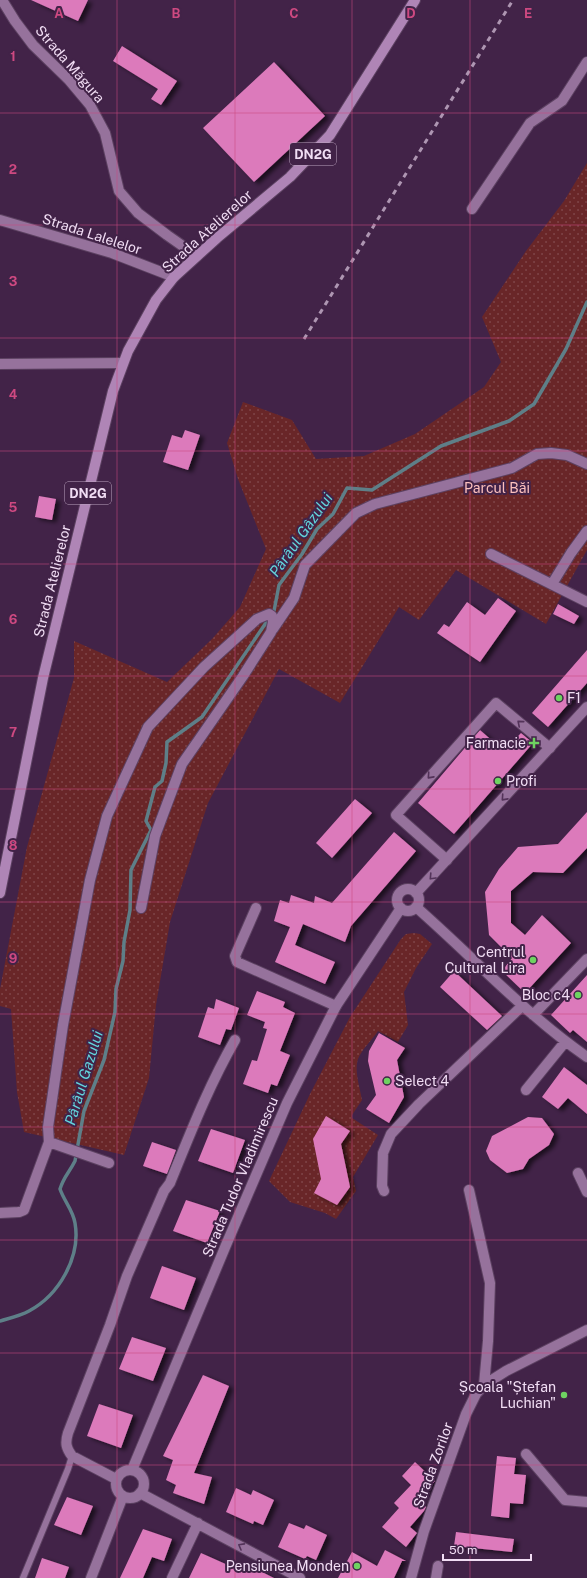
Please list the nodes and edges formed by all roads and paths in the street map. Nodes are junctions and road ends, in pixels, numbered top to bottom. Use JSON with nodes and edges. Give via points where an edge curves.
{"nodes":[{"id":1,"x":415,"y":0,"type":"edge"},
{"id":2,"x":2,"y":3,"type":"edge"},
{"id":3,"x":587,"y":62,"type":"edge"},
{"id":4,"x":472,"y":209,"type":"dead end"},
{"id":5,"x":0,"y":220,"type":"edge"},
{"id":6,"x":197,"y":256,"type":"junction"},
{"id":7,"x":174,"y":277,"type":"junction"},
{"id":8,"x":122,"y":363,"type":"junction"},
{"id":9,"x":0,"y":364,"type":"edge"},
{"id":10,"x":587,"y":464,"type":"edge"},
{"id":11,"x":587,"y":531,"type":"edge"},
{"id":12,"x":490,"y":554,"type":"dead end"},
{"id":13,"x":552,"y":584,"type":"junction"},
{"id":14,"x":587,"y":602,"type":"edge"},
{"id":15,"x":271,"y":632,"type":"junction"},
{"id":16,"x":587,"y":707,"type":"edge"},
{"id":17,"x":550,"y":748,"type":"junction"},
{"id":18,"x":447,"y":860,"type":"junction"},
{"id":19,"x":0,"y":893,"type":"edge"},
{"id":20,"x":416,"y":893,"type":"junction"},
{"id":21,"x":416,"y":907,"type":"junction"},
{"id":22,"x":141,"y":908,"type":"dead end"},
{"id":23,"x":256,"y":908,"type":"dead end"},
{"id":24,"x":401,"y":908,"type":"junction"},
{"id":25,"x":587,"y":959,"type":"edge"},
{"id":26,"x":336,"y":1006,"type":"junction"},
{"id":27,"x":522,"y":1006,"type":"junction"},
{"id":28,"x":533,"y":1015,"type":"junction"},
{"id":29,"x":235,"y":1040,"type":"dead end"},
{"id":30,"x":565,"y":1042,"type":"junction"},
{"id":31,"x":587,"y":1057,"type":"edge"},
{"id":32,"x":526,"y":1090,"type":"dead end"},
{"id":33,"x":48,"y":1142,"type":"junction"},
{"id":34,"x":109,"y":1163,"type":"dead end"},
{"id":35,"x":578,"y":1173,"type":"dead end"},
{"id":36,"x":469,"y":1190,"type":"dead end"},
{"id":37,"x":384,"y":1191,"type":"dead end"},
{"id":38,"x":587,"y":1192,"type":"edge"},
{"id":39,"x":0,"y":1213,"type":"edge"},
{"id":40,"x":587,"y":1330,"type":"edge"},
{"id":41,"x":484,"y":1385,"type":"junction"},
{"id":42,"x":526,"y":1454,"type":"dead end"},
{"id":43,"x":72,"y":1456,"type":"junction"},
{"id":44,"x":132,"y":1470,"type":"junction"},
{"id":45,"x":116,"y":1479,"type":"junction"},
{"id":46,"x":140,"y":1493,"type":"junction"},
{"id":47,"x":123,"y":1496,"type":"junction"},
{"id":48,"x":587,"y":1502,"type":"edge"},
{"id":49,"x":198,"y":1523,"type":"junction"},
{"id":50,"x":438,"y":1566,"type":"dead end"},
{"id":51,"x":23,"y":1578,"type":"edge"},
{"id":52,"x":91,"y":1578,"type":"edge"},
{"id":53,"x":172,"y":1578,"type":"edge"},
{"id":54,"x":300,"y":1578,"type":"edge"},
{"id":55,"x":411,"y":1578,"type":"edge"},
{"id":56,"x":436,"y":1578,"type":"edge"}],
"edges":[{"from":1,"to":6,"type":"main road","name":"Strada Atelierelor","number":"DN2G","via":[[330,135],[290,178]]},
{"from":2,"to":6,"type":"street","name":"Strada Măgura","via":[[33,45],[90,105],[105,133],[119,191],[138,213]]},
{"from":3,"to":4,"type":"street","via":[[562,101],[530,123]]},
{"from":5,"to":7,"type":"street","name":"Strada Lalelelor","via":[[112,253]]},
{"from":6,"to":7,"type":"main road","name":"Strada Atelierelor","number":"DN2G"},
{"from":7,"to":8,"type":"main road","name":"Strada Atelierelor","number":"DN2G","via":[[156,300]]},
{"from":8,"to":9,"type":"street"},
{"from":8,"to":19,"type":"main road","name":"Strada Atelierelor","number":"DN2G","via":[[43,678]]},
{"from":10,"to":15,"type":"street","via":[[567,455],[537,454],[512,468],[375,504],[356,513],[305,565],[294,598]]},
{"from":11,"to":13,"type":"street"},
{"from":12,"to":13,"type":"street"},
{"from":13,"to":14,"type":"street"},
{"from":15,"to":22,"type":"street","via":[[182,764],[155,836]]},
{"from":15,"to":33,"type":"street","via":[[271,615],[257,619],[204,668],[148,727],[107,816],[90,880],[63,1025]]},
{"from":16,"to":17,"type":"street"},
{"from":17,"to":18,"type":"street","one_way":true},
{"from":17,"to":18,"type":"street","one_way":true,"via":[[496,703],[396,815]]},
{"from":18,"to":20,"type":"street","one_way":true},
{"from":20,"to":21,"type":"street"},
{"from":20,"to":24,"type":"street","name":"Strada Tudor Vladimirescu","via":[[409,889],[402,891],[397,899]]},
{"from":21,"to":24,"type":"street","via":[[409,910]]},
{"from":21,"to":27,"type":"street"},
{"from":23,"to":26,"type":"street","via":[[235,956],[237,962]]},
{"from":24,"to":26,"type":"street","name":"Strada Tudor Vladimirescu"},
{"from":25,"to":28,"type":"street"},
{"from":26,"to":44,"type":"street","name":"Strada Tudor Vladimirescu","via":[[287,1103]]},
{"from":27,"to":28,"type":"street"},
{"from":27,"to":37,"type":"street","via":[[391,1134],[383,1153]]},
{"from":28,"to":30,"type":"street"},
{"from":29,"to":43,"type":"street","via":[[207,1094],[127,1276],[68,1433],[66,1446]]},
{"from":30,"to":31,"type":"street"},
{"from":30,"to":32,"type":"street"},
{"from":33,"to":34,"type":"street"},
{"from":33,"to":39,"type":"street","via":[[24,1210]]},
{"from":35,"to":38,"type":"street"},
{"from":36,"to":41,"type":"street","via":[[490,1283]]},
{"from":40,"to":41,"type":"street","name":"Strada Zorilor"},
{"from":41,"to":55,"type":"street","name":"Strada Zorilor","via":[[476,1394],[466,1414],[424,1531]]},
{"from":42,"to":48,"type":"street","via":[[565,1500]]},
{"from":43,"to":45,"type":"street"},
{"from":43,"to":51,"type":"lane"},
{"from":44,"to":45,"type":"street","via":[[123,1472]]},
{"from":44,"to":46,"type":"street","via":[[143,1479],[144,1484]]},
{"from":45,"to":47,"type":"street","via":[[116,1489]]},
{"from":46,"to":47,"type":"street","via":[[132,1498]]},
{"from":46,"to":49,"type":"street"},
{"from":47,"to":52,"type":"street"},
{"from":49,"to":53,"type":"street"},
{"from":54,"to":49,"type":"street","one_way":true},
{"from":50,"to":56,"type":"street"}]}
